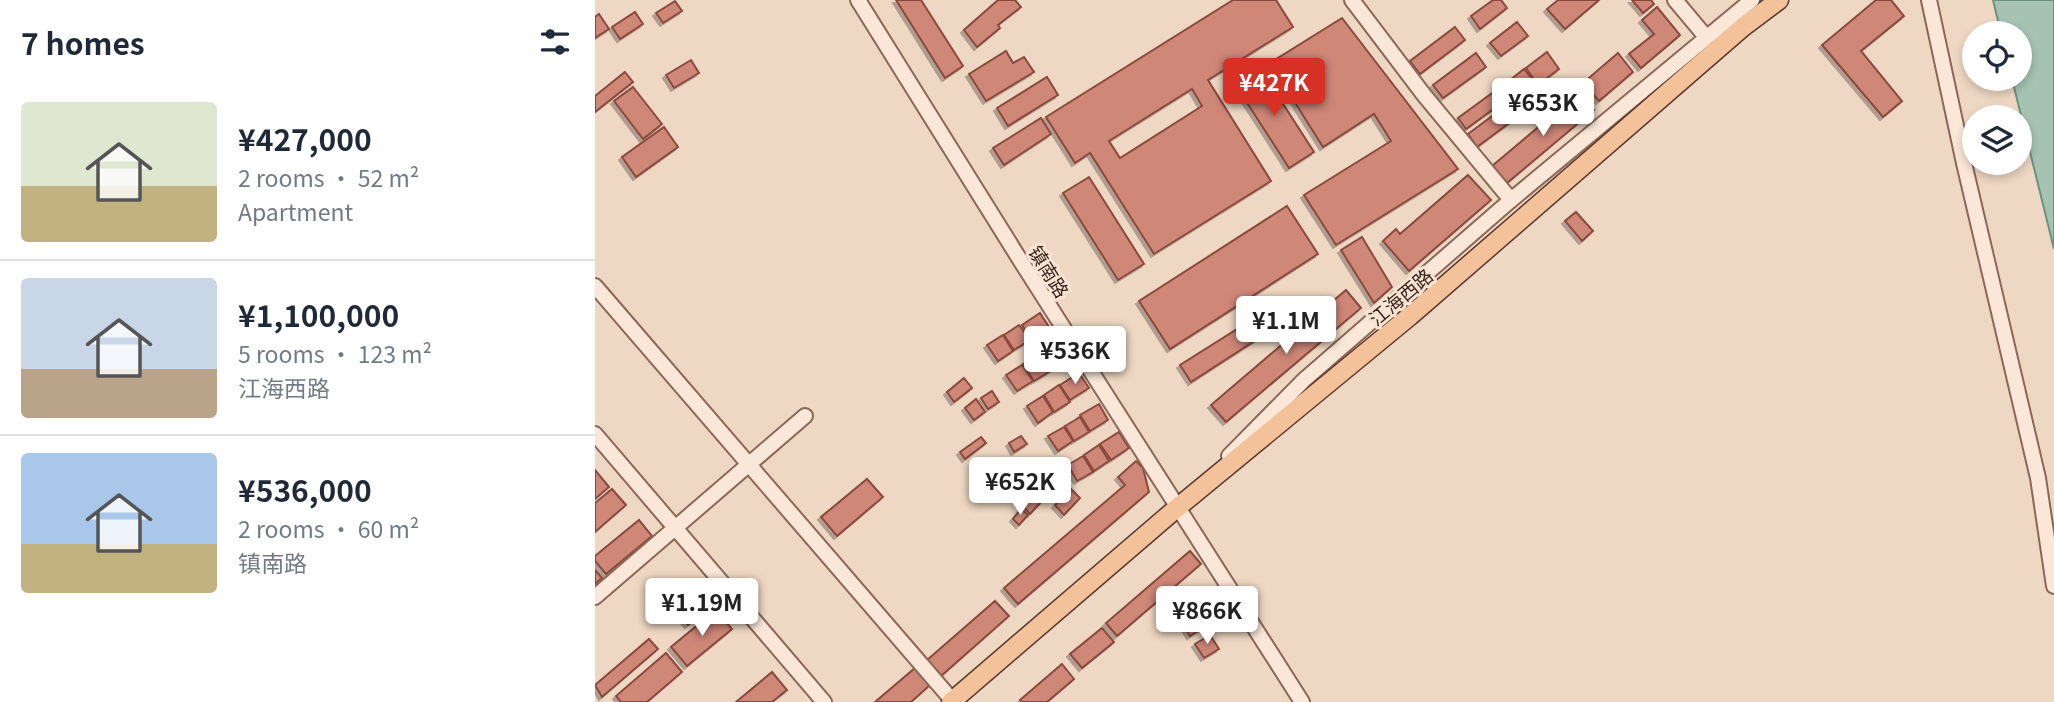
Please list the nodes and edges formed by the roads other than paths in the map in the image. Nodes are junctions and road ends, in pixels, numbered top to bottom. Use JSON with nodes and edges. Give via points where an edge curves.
{"nodes":[{"id":1,"x":859,"y":0,"type":"edge"},
{"id":2,"x":1352,"y":0,"type":"edge"},
{"id":3,"x":1675,"y":0,"type":"edge"},
{"id":4,"x":1752,"y":0,"type":"edge"},
{"id":5,"x":1779,"y":0,"type":"edge"},
{"id":6,"x":1929,"y":0,"type":"edge"},
{"id":7,"x":1706,"y":37,"type":"junction"},
{"id":8,"x":1511,"y":200,"type":"junction"},
{"id":9,"x":595,"y":286,"type":"edge"},
{"id":10,"x":805,"y":416,"type":"dead end"},
{"id":11,"x":595,"y":434,"type":"edge"},
{"id":12,"x":749,"y":464,"type":"junction"},
{"id":13,"x":1178,"y":507,"type":"junction"},
{"id":14,"x":676,"y":527,"type":"junction"},
{"id":15,"x":2054,"y":586,"type":"edge"},
{"id":16,"x":595,"y":597,"type":"edge"},
{"id":17,"x":952,"y":701,"type":"edge"},
{"id":18,"x":824,"y":702,"type":"edge"},
{"id":19,"x":1302,"y":702,"type":"edge"}],
"edges":[{"from":1,"to":13,"type":"street","name":"镇南路"},
{"from":2,"to":8,"type":"street"},
{"from":3,"to":7,"type":"street"},
{"from":4,"to":7,"type":"street"},
{"from":5,"to":13,"type":"main road","name":"江海西路","via":[[1410,316]]},
{"from":6,"to":15,"type":"street","via":[[2038,478]]},
{"from":7,"to":8,"type":"street"},
{"from":8,"to":13,"type":"street","via":[[1304,380]]},
{"from":9,"to":12,"type":"street"},
{"from":10,"to":12,"type":"street"},
{"from":11,"to":14,"type":"street"},
{"from":12,"to":14,"type":"street"},
{"from":12,"to":17,"type":"street"},
{"from":13,"to":17,"type":"main road","name":"江海西路"},
{"from":13,"to":19,"type":"street","name":"镇南路"},
{"from":14,"to":16,"type":"street"},
{"from":14,"to":18,"type":"street"}]}
